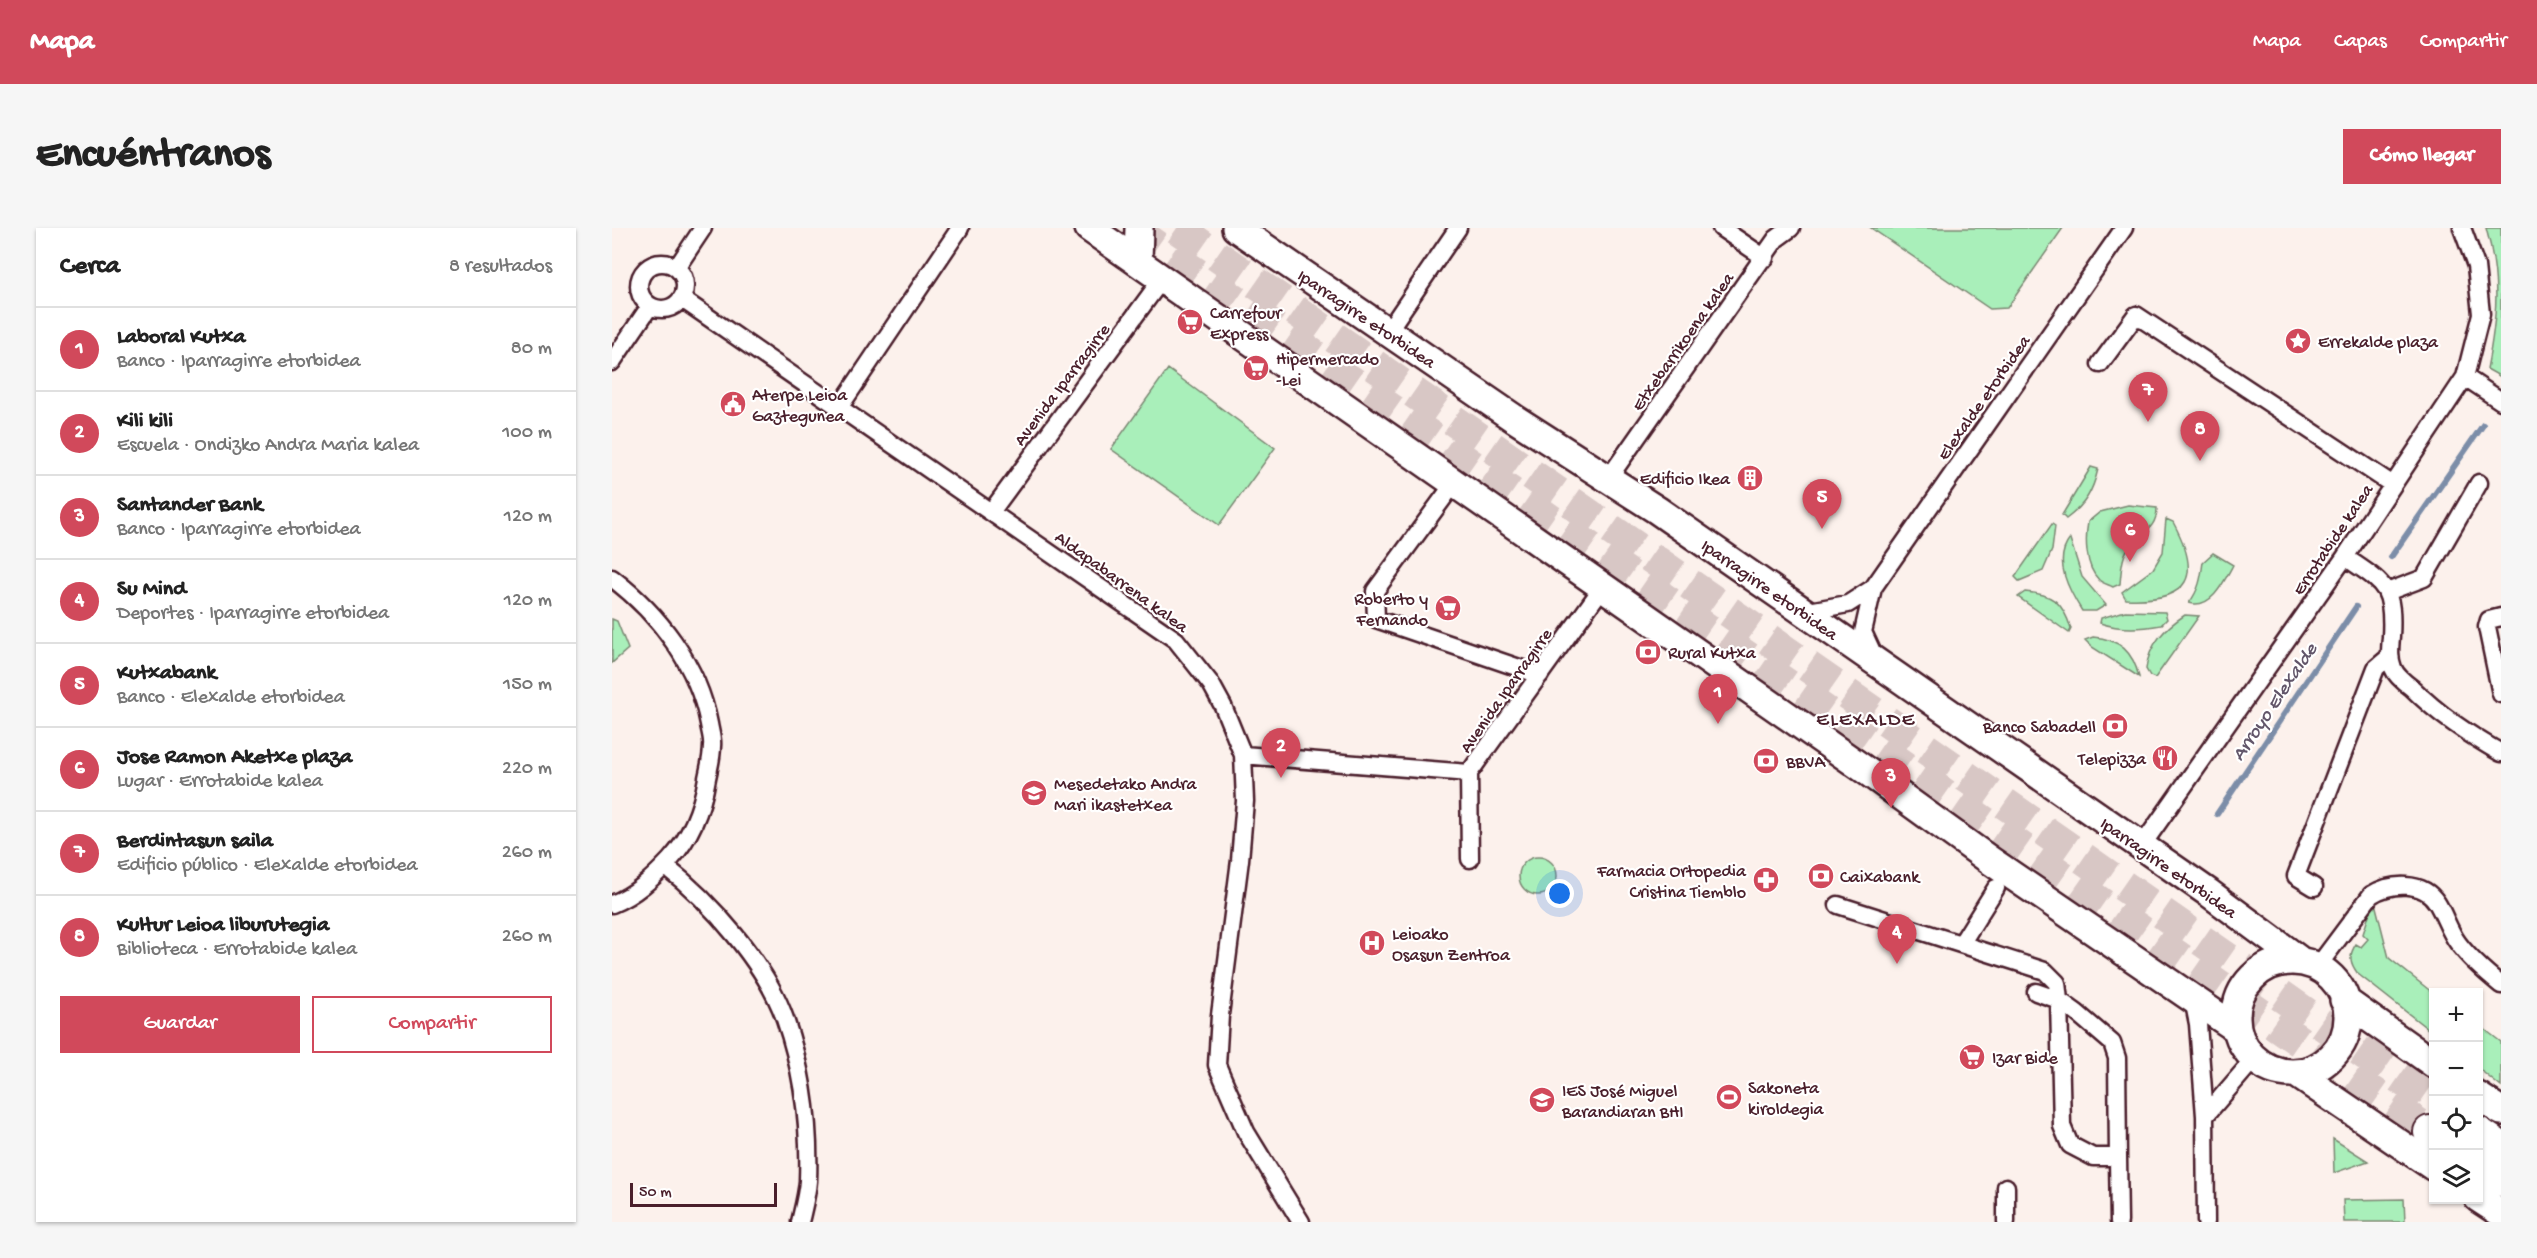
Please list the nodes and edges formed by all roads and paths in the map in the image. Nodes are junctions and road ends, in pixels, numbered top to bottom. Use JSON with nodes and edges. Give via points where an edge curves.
{"nodes":[{"id":1,"x":704,"y":228,"type":"edge"},
{"id":2,"x":960,"y":228,"type":"edge"},
{"id":3,"x":1089,"y":228,"type":"edge"},
{"id":4,"x":1139,"y":228,"type":"edge"},
{"id":5,"x":1236,"y":228,"type":"edge"},
{"id":6,"x":1458,"y":228,"type":"edge"},
{"id":7,"x":1721,"y":228,"type":"edge"},
{"id":8,"x":1791,"y":228,"type":"edge"},
{"id":9,"x":2124,"y":228,"type":"edge"},
{"id":10,"x":2462,"y":228,"type":"edge"},
{"id":11,"x":1765,"y":258,"type":"junction"},
{"id":12,"x":1138,"y":261,"type":"junction"},
{"id":13,"x":677,"y":267,"type":"junction"},
{"id":14,"x":1162,"y":279,"type":"junction"},
{"id":15,"x":682,"y":299,"type":"junction"},
{"id":16,"x":650,"y":306,"type":"junction"},
{"id":17,"x":1389,"y":331,"type":"junction"},
{"id":18,"x":612,"y":362,"type":"edge"},
{"id":19,"x":2100,"y":364,"type":"dead end"},
{"id":20,"x":2465,"y":378,"type":"junction"},
{"id":21,"x":2501,"y":401,"type":"edge"},
{"id":22,"x":838,"y":408,"type":"junction"},
{"id":23,"x":1608,"y":479,"type":"junction"},
{"id":24,"x":2479,"y":483,"type":"dead end"},
{"id":25,"x":2393,"y":486,"type":"junction"},
{"id":26,"x":1447,"y":493,"type":"dead end"},
{"id":27,"x":991,"y":512,"type":"junction"},
{"id":28,"x":2345,"y":557,"type":"junction"},
{"id":29,"x":612,"y":578,"type":"edge"},
{"id":30,"x":1602,"y":588,"type":"junction"},
{"id":31,"x":1873,"y":588,"type":"junction"},
{"id":32,"x":2388,"y":595,"type":"junction"},
{"id":33,"x":1803,"y":612,"type":"junction"},
{"id":34,"x":2501,"y":617,"type":"edge"},
{"id":35,"x":2389,"y":657,"type":"junction"},
{"id":36,"x":1876,"y":662,"type":"junction"},
{"id":37,"x":1540,"y":675,"type":"junction"},
{"id":38,"x":2501,"y":694,"type":"edge"},
{"id":39,"x":2501,"y":753,"type":"edge"},
{"id":40,"x":1243,"y":755,"type":"junction"},
{"id":41,"x":1470,"y":773,"type":"junction"},
{"id":42,"x":2141,"y":847,"type":"junction"},
{"id":43,"x":1470,"y":859,"type":"dead end"},
{"id":44,"x":665,"y":866,"type":"junction"},
{"id":45,"x":2313,"y":887,"type":"dead end"},
{"id":46,"x":1996,"y":888,"type":"dead end"},
{"id":47,"x":612,"y":904,"type":"edge"},
{"id":48,"x":1838,"y":905,"type":"dead end"},
{"id":49,"x":1961,"y":944,"type":"junction"},
{"id":50,"x":2308,"y":963,"type":"junction"},
{"id":51,"x":2501,"y":985,"type":"edge"},
{"id":52,"x":2036,"y":992,"type":"dead end"},
{"id":53,"x":2059,"y":999,"type":"junction"},
{"id":54,"x":2193,"y":999,"type":"junction"},
{"id":55,"x":2344,"y":1000,"type":"junction"},
{"id":56,"x":2237,"y":1029,"type":"junction"},
{"id":57,"x":2254,"y":1059,"type":"junction"},
{"id":58,"x":2429,"y":1061,"type":"edge"},
{"id":59,"x":2297,"y":1074,"type":"junction"},
{"id":60,"x":2483,"y":1099,"type":"edge"},
{"id":61,"x":2501,"y":1111,"type":"edge"},
{"id":62,"x":2205,"y":1116,"type":"junction"},
{"id":63,"x":2483,"y":1136,"type":"edge"},
{"id":64,"x":2501,"y":1148,"type":"edge"},
{"id":65,"x":2118,"y":1157,"type":"junction"},
{"id":66,"x":2429,"y":1164,"type":"edge"},
{"id":67,"x":2483,"y":1168,"type":"edge"},
{"id":68,"x":2501,"y":1180,"type":"edge"},
{"id":69,"x":2006,"y":1187,"type":"dead end"},
{"id":70,"x":2483,"y":1201,"type":"edge"},
{"id":71,"x":2501,"y":1214,"type":"edge"},
{"id":72,"x":800,"y":1222,"type":"edge"},
{"id":73,"x":1301,"y":1222,"type":"edge"},
{"id":74,"x":2006,"y":1222,"type":"edge"},
{"id":75,"x":2119,"y":1222,"type":"edge"},
{"id":76,"x":2206,"y":1222,"type":"edge"}],
"edges":[{"from":1,"to":13,"type":"street"},
{"from":2,"to":22,"type":"street"},
{"from":3,"to":12,"type":"main road"},
{"from":4,"to":12,"type":"main road"},
{"from":5,"to":17,"type":"main road","name":"Iparragirre etorbidea"},
{"from":6,"to":17,"type":"street"},
{"from":7,"to":11,"type":"street"},
{"from":8,"to":11,"type":"street","name":"Etxebarrikoena kalea","via":[[1776,239]]},
{"from":9,"to":31,"type":"street","name":"Elexalde etorbidea"},
{"from":10,"to":20,"type":"street","name":"Errotabide kalea","via":[[2476,266],[2481,314]]},
{"from":11,"to":23,"type":"street","name":"Etxebarrikoena kalea"},
{"from":12,"to":14,"type":"main road"},
{"from":13,"to":15,"type":"street","via":[[685,279]]},
{"from":13,"to":16,"type":"street","via":[[663,262],[643,272],[640,294]]},
{"from":14,"to":27,"type":"street","name":"Avenida Iparragirre"},
{"from":14,"to":30,"type":"main road"},
{"from":15,"to":16,"type":"street","via":[[664,309]]},
{"from":15,"to":22,"type":"street","name":"Aldapabarrena kalea"},
{"from":16,"to":18,"type":"street"},
{"from":17,"to":23,"type":"main road","name":"Iparragirre etorbidea"},
{"from":19,"to":25,"type":"street","via":[[2136,315]]},
{"from":20,"to":21,"type":"street"},
{"from":20,"to":25,"type":"street","name":"Errotabide kalea"},
{"from":22,"to":27,"type":"street","name":"Aldapabarrena kalea"},
{"from":23,"to":33,"type":"main road","name":"Iparragirre etorbidea"},
{"from":24,"to":32,"type":"street","via":[[2424,578]]},
{"from":25,"to":28,"type":"street","name":"Errotabide kalea"},
{"from":26,"to":37,"type":"street","via":[[1375,591],[1376,619]]},
{"from":27,"to":40,"type":"street","name":"Aldapabarrena kalea","via":[[1176,640],[1211,684]]},
{"from":28,"to":32,"type":"street","via":[[2384,585]]},
{"from":28,"to":42,"type":"street","name":"Errotabide kalea"},
{"from":29,"to":44,"type":"street","via":[[676,646],[693,672],[705,706],[712,745],[705,791],[692,830]]},
{"from":30,"to":37,"type":"street","name":"Avenida Iparragirre"},
{"from":30,"to":54,"type":"main road"},
{"from":31,"to":33,"type":"street","name":"Elexalde etorbidea","via":[[1848,604]]},
{"from":31,"to":36,"type":"street","name":"Elexalde etorbidea","via":[[1863,632]]},
{"from":32,"to":35,"type":"street","via":[[2392,620]]},
{"from":33,"to":36,"type":"main road","name":"Iparragirre etorbidea"},
{"from":34,"to":38,"type":"street","via":[[2489,620],[2487,627]]},
{"from":35,"to":39,"type":"street","via":[[2394,672],[2436,712]]},
{"from":35,"to":45,"type":"street","via":[[2376,668],[2296,876]]},
{"from":36,"to":42,"type":"main road","name":"Iparragirre etorbidea"},
{"from":37,"to":41,"type":"street","name":"Avenida Iparragirre"},
{"from":40,"to":41,"type":"street"},
{"from":40,"to":73,"type":"street","name":"Aldapabarrena kalea","via":[[1241,852],[1217,1065],[1246,1132]]},
{"from":41,"to":43,"type":"street","name":"Avenida Iparragirre"},
{"from":42,"to":50,"type":"main road","name":"Iparragirre etorbidea"},
{"from":44,"to":47,"type":"street","via":[[628,898]]},
{"from":44,"to":72,"type":"street","via":[[705,901],[743,945],[784,1017],[806,1113],[808,1183]]},
{"from":46,"to":49,"type":"street"},
{"from":48,"to":49,"type":"street"},
{"from":49,"to":53,"type":"street","via":[[2045,971],[2057,983]]},
{"from":50,"to":51,"type":"street","via":[[2371,895],[2382,888],[2405,885],[2426,891],[2458,943]]},
{"from":50,"to":55,"type":"main road","name":"Iparragirre etorbidea","via":[[2337,984]]},
{"from":50,"to":56,"type":"main road","via":[[2271,965],[2250,980],[2237,1008]]},
{"from":52,"to":53,"type":"street"},
{"from":53,"to":65,"type":"street","via":[[2112,1043],[2117,1058]]},
{"from":53,"to":65,"type":"street","via":[[2062,1126],[2070,1145],[2093,1157]]},
{"from":54,"to":56,"type":"main road"},
{"from":54,"to":62,"type":"street"},
{"from":55,"to":58,"type":"main road","name":"Iparragirre etorbidea"},
{"from":55,"to":59,"type":"main road","via":[[2347,1016],[2339,1047],[2322,1064]]},
{"from":56,"to":57,"type":"main road","via":[[2243,1046]]},
{"from":57,"to":59,"type":"main road","via":[[2275,1071]]},
{"from":57,"to":62,"type":"street"},
{"from":59,"to":66,"type":"main road"},
{"from":60,"to":61,"type":"main road"},
{"from":62,"to":76,"type":"street"},
{"from":63,"to":64,"type":"highway"},
{"from":65,"to":75,"type":"street"},
{"from":67,"to":68,"type":"highway"},
{"from":69,"to":74,"type":"street"},
{"from":70,"to":71,"type":"main road"}]}
